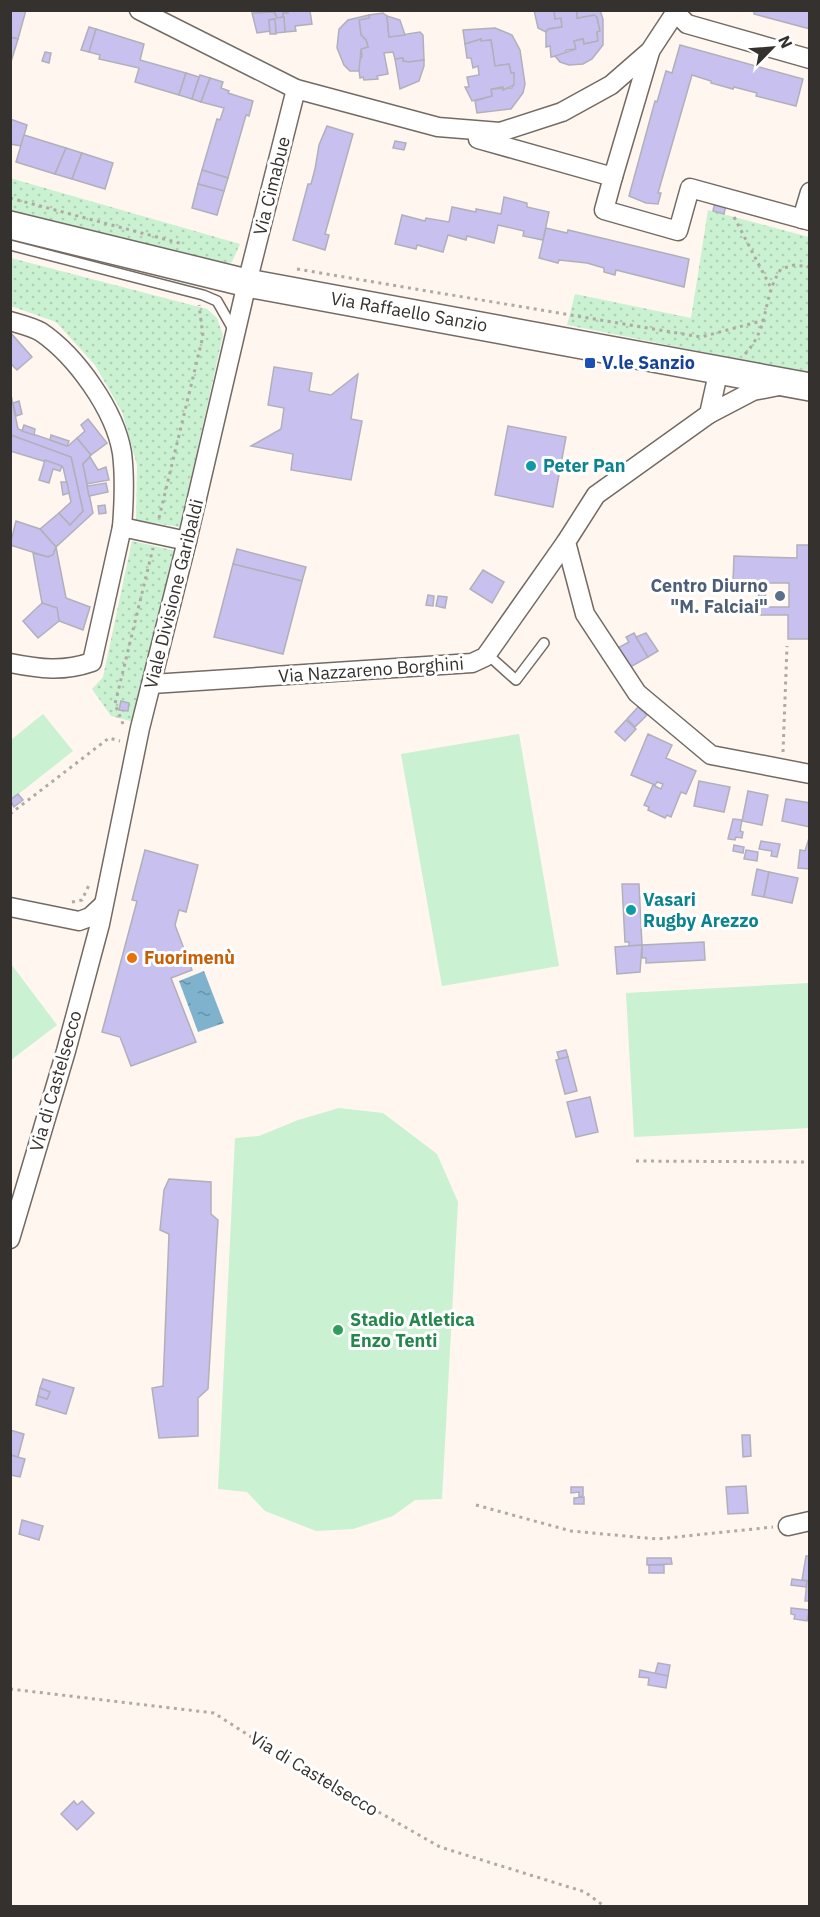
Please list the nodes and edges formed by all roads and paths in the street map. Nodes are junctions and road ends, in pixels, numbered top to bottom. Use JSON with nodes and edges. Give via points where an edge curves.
{"nodes":[{"id":1,"x":139,"y":10,"type":"edge"},
{"id":2,"x":677,"y":12,"type":"edge"},
{"id":3,"x":650,"y":51,"type":"junction"},
{"id":4,"x":810,"y":59,"type":"edge"},
{"id":5,"x":296,"y":89,"type":"junction"},
{"id":6,"x":438,"y":128,"type":"junction"},
{"id":7,"x":613,"y":177,"type":"junction"},
{"id":8,"x":810,"y":192,"type":"edge"},
{"id":9,"x":724,"y":197,"type":"junction"},
{"id":10,"x":10,"y":198,"type":"edge"},
{"id":11,"x":806,"y":220,"type":"edge"},
{"id":12,"x":10,"y":225,"type":"edge"},
{"id":13,"x":10,"y":245,"type":"edge"},
{"id":14,"x":188,"y":245,"type":"dead end"},
{"id":15,"x":810,"y":267,"type":"edge"},
{"id":16,"x":294,"y":268,"type":"dead end"},
{"id":17,"x":247,"y":283,"type":"junction"},
{"id":18,"x":770,"y":286,"type":"junction"},
{"id":19,"x":200,"y":294,"type":"junction"},
{"id":20,"x":765,"y":320,"type":"junction"},
{"id":21,"x":10,"y":321,"type":"edge"},
{"id":22,"x":235,"y":333,"type":"junction"},
{"id":23,"x":731,"y":363,"type":"junction"},
{"id":24,"x":803,"y":385,"type":"edge"},
{"id":25,"x":709,"y":414,"type":"junction"},
{"id":26,"x":158,"y":524,"type":"dead end"},
{"id":27,"x":122,"y":526,"type":"junction"},
{"id":28,"x":187,"y":541,"type":"junction"},
{"id":29,"x":566,"y":542,"type":"junction"},
{"id":30,"x":154,"y":544,"type":"dead end"},
{"id":31,"x":544,"y":643,"type":"dead end"},
{"id":32,"x":787,"y":646,"type":"dead end"},
{"id":33,"x":486,"y":656,"type":"junction"},
{"id":34,"x":10,"y":663,"type":"edge"},
{"id":35,"x":152,"y":684,"type":"junction"},
{"id":36,"x":123,"y":724,"type":"dead end"},
{"id":37,"x":118,"y":750,"type":"dead end"},
{"id":38,"x":783,"y":769,"type":"junction"},
{"id":39,"x":810,"y":774,"type":"edge"},
{"id":40,"x":10,"y":814,"type":"edge"},
{"id":41,"x":92,"y":875,"type":"dead end"},
{"id":42,"x":70,"y":902,"type":"dead end"},
{"id":43,"x":103,"y":905,"type":"junction"},
{"id":44,"x":10,"y":907,"type":"edge"},
{"id":45,"x":79,"y":921,"type":"junction"},
{"id":46,"x":100,"y":924,"type":"joint"},
{"id":47,"x":92,"y":952,"type":"junction"},
{"id":48,"x":636,"y":1161,"type":"dead end"},
{"id":49,"x":810,"y":1162,"type":"edge"},
{"id":50,"x":10,"y":1239,"type":"edge"},
{"id":51,"x":476,"y":1505,"type":"dead end"},
{"id":52,"x":810,"y":1521,"type":"edge"},
{"id":53,"x":788,"y":1526,"type":"joint"},
{"id":54,"x":10,"y":1689,"type":"edge"},
{"id":55,"x":604,"y":1906,"type":"edge"}],
"edges":[{"from":1,"to":5,"type":"street"},
{"from":2,"to":3,"type":"street"},
{"from":2,"to":4,"type":"street","via":[[687,24]]},
{"from":3,"to":6,"type":"street","via":[[611,85],[562,112],[500,132]]},
{"from":3,"to":7,"type":"street"},
{"from":5,"to":6,"type":"street"},
{"from":5,"to":17,"type":"street","name":"Via Cimabue"},
{"from":6,"to":7,"type":"street"},
{"from":7,"to":9,"type":"street","via":[[604,210],[678,231],[690,188]]},
{"from":8,"to":11,"type":"street"},
{"from":9,"to":11,"type":"street"},
{"from":9,"to":18,"type":"path"},
{"from":10,"to":14,"type":"path"},
{"from":12,"to":17,"type":"main road","name":"Via Raffaello Sanzio"},
{"from":13,"to":19,"type":"lane"},
{"from":15,"to":18,"type":"path","via":[[794,265],[781,269]]},
{"from":16,"to":20,"type":"path","via":[[701,336]]},
{"from":17,"to":22,"type":"street","name":"Viale Divisione Garibaldi"},
{"from":17,"to":23,"type":"main road","name":"Via Raffaello Sanzio"},
{"from":18,"to":20,"type":"path"},
{"from":19,"to":22,"type":"lane","via":[[217,301]]},
{"from":19,"to":26,"type":"path","via":[[202,336]]},
{"from":20,"to":23,"type":"path","via":[[755,344]]},
{"from":21,"to":27,"type":"street","via":[[40,332],[83,372],[107,411],[122,451]]},
{"from":22,"to":28,"type":"street","name":"Viale Divisione Garibaldi"},
{"from":23,"to":24,"type":"main road","name":"Via Raffaello Sanzio"},
{"from":23,"to":25,"type":"street"},
{"from":24,"to":25,"type":"street","name":"Via Nazzareno Borghini","via":[[753,391]]},
{"from":25,"to":29,"type":"street","name":"Via Nazzareno Borghini","via":[[596,495]]},
{"from":27,"to":28,"type":"street"},
{"from":27,"to":34,"type":"street","via":[[92,662],[73,669],[46,670]]},
{"from":28,"to":35,"type":"street","name":"Viale Divisione Garibaldi"},
{"from":29,"to":33,"type":"street","name":"Via Nazzareno Borghini"},
{"from":29,"to":38,"type":"street","via":[[585,614],[637,693],[711,755]]},
{"from":30,"to":36,"type":"path","via":[[115,705]]},
{"from":31,"to":33,"type":"lane","via":[[516,680]]},
{"from":32,"to":38,"type":"path"},
{"from":33,"to":35,"type":"street","name":"Via Nazzareno Borghini","via":[[458,666]]},
{"from":35,"to":43,"type":"street","name":"Viale Divisione Garibaldi"},
{"from":37,"to":40,"type":"path","via":[[120,741],[109,738]]},
{"from":38,"to":39,"type":"street"},
{"from":41,"to":42,"type":"path","via":[[82,900]]},
{"from":43,"to":45,"type":"street"},
{"from":43,"to":46,"type":"street","name":"Viale Divisione Garibaldi"},
{"from":44,"to":45,"type":"street"},
{"from":45,"to":47,"type":"street","via":[[89,934]]},
{"from":46,"to":47,"type":"street","name":"Via di Castelsecco"},
{"from":47,"to":50,"type":"street","name":"Via di Castelsecco"},
{"from":48,"to":49,"type":"path"},
{"from":51,"to":53,"type":"path","via":[[571,1532],[657,1539]]},
{"from":52,"to":53,"type":"street"},
{"from":54,"to":55,"type":"path","name":"Via di Castelsecco","via":[[214,1713],[284,1758],[440,1846],[585,1892]]}]}
